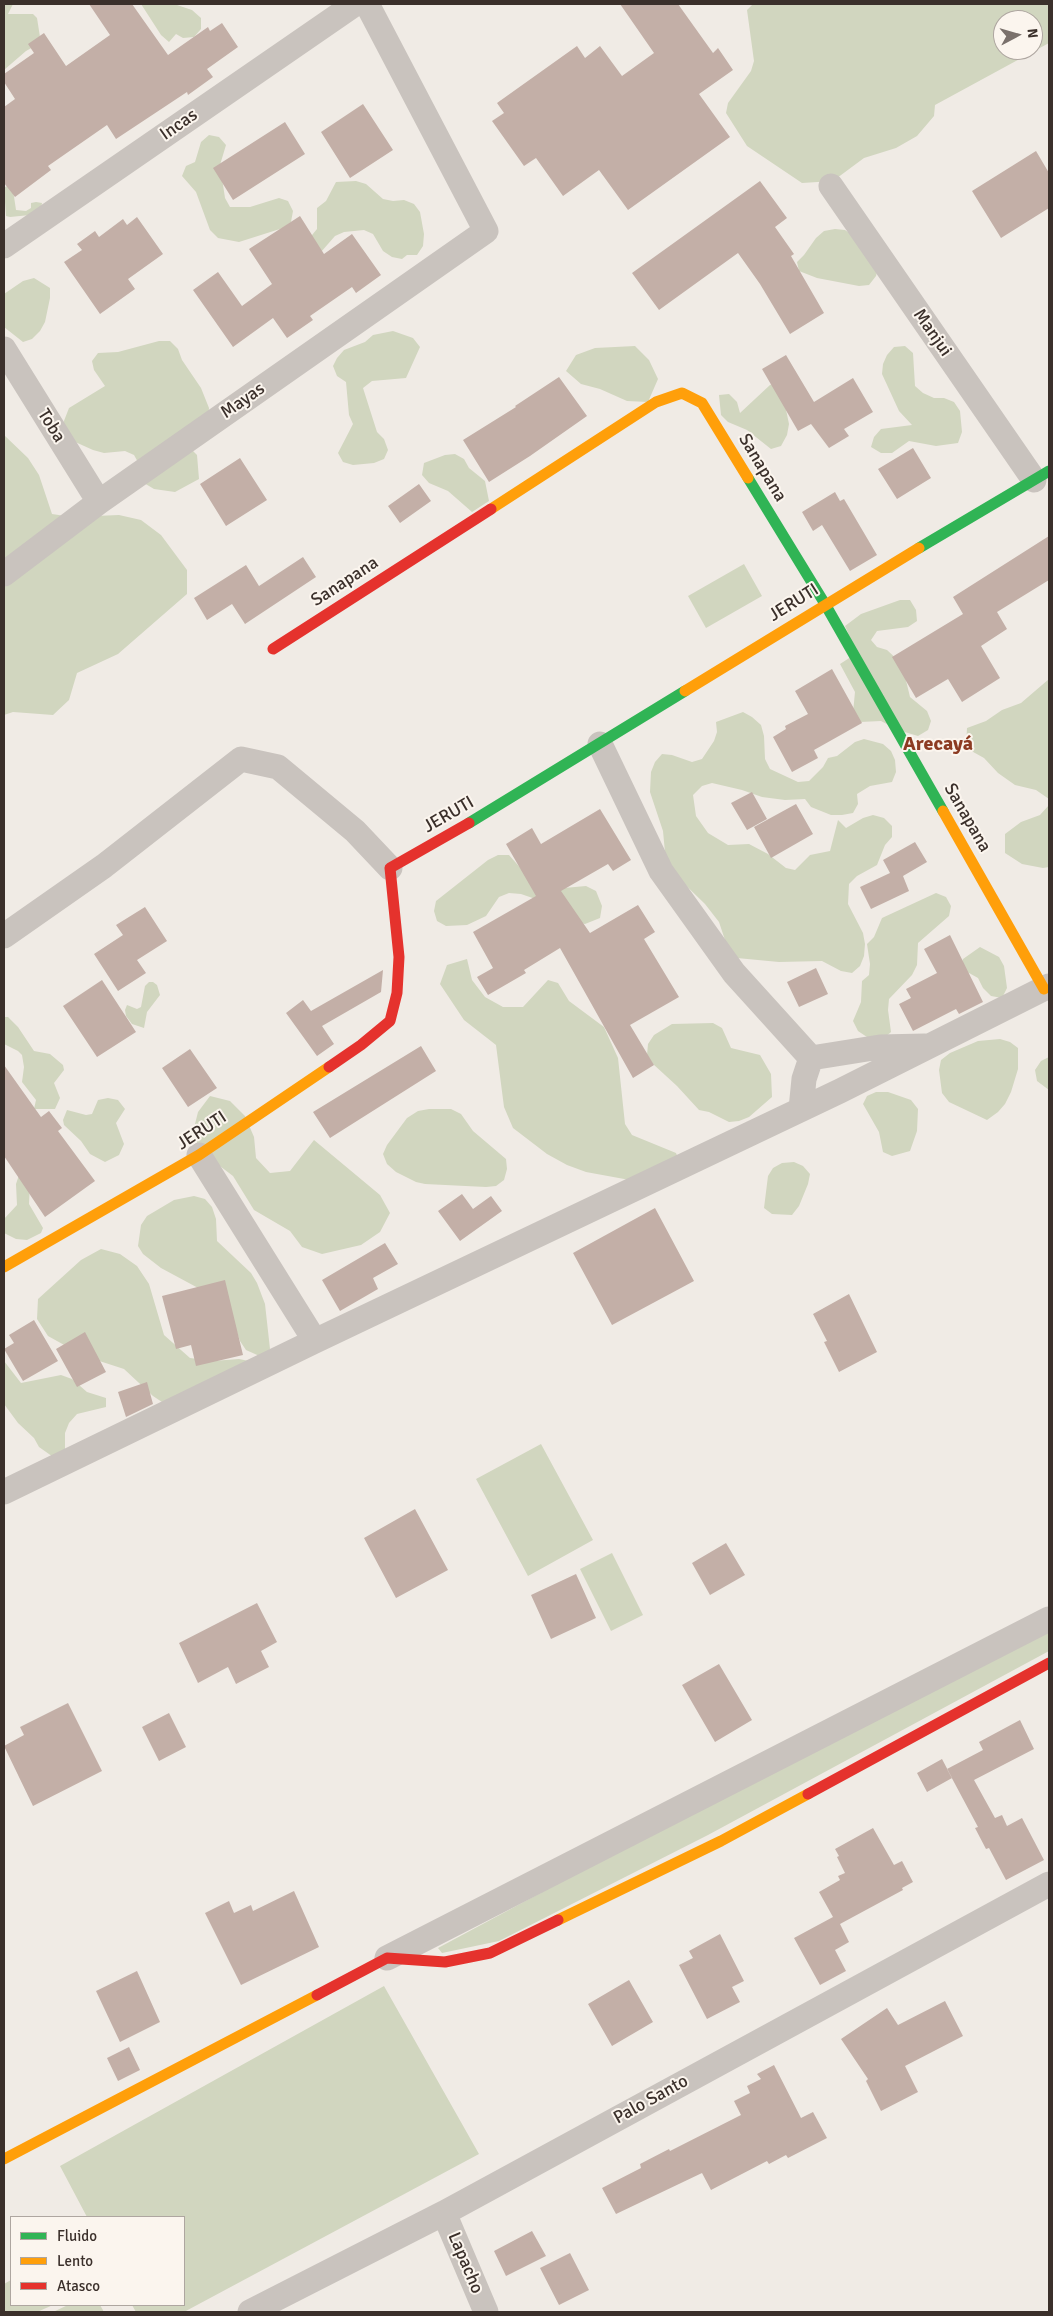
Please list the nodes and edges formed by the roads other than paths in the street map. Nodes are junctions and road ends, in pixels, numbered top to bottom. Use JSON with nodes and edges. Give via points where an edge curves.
{"nodes":[{"id":1,"x":355,"y":4,"type":"edge"},
{"id":2,"x":367,"y":4,"type":"edge"},
{"id":3,"x":831,"y":186,"type":"dead end"},
{"id":4,"x":4,"y":246,"type":"edge"},
{"id":5,"x":4,"y":349,"type":"edge"},
{"id":6,"x":1042,"y":476,"type":"edge"},
{"id":7,"x":99,"y":502,"type":"junction"},
{"id":8,"x":4,"y":574,"type":"edge"},
{"id":9,"x":825,"y":604,"type":"junction"},
{"id":10,"x":273,"y":649,"type":"dead end"},
{"id":11,"x":600,"y":744,"type":"junction"},
{"id":12,"x":390,"y":868,"type":"junction"},
{"id":13,"x":4,"y":936,"type":"edge"},
{"id":14,"x":1047,"y":987,"type":"edge"},
{"id":15,"x":929,"y":1046,"type":"junction"},
{"id":16,"x":811,"y":1058,"type":"junction"},
{"id":17,"x":802,"y":1109,"type":"junction"},
{"id":18,"x":200,"y":1155,"type":"junction"},
{"id":19,"x":7,"y":1258,"type":"edge"},
{"id":20,"x":314,"y":1341,"type":"junction"},
{"id":21,"x":4,"y":1492,"type":"edge"},
{"id":22,"x":1049,"y":1619,"type":"edge"},
{"id":23,"x":1049,"y":1663,"type":"edge"},
{"id":24,"x":1049,"y":1884,"type":"edge"},
{"id":25,"x":387,"y":1958,"type":"junction"},
{"id":26,"x":4,"y":2159,"type":"edge"},
{"id":27,"x":444,"y":2213,"type":"junction"},
{"id":28,"x":250,"y":2312,"type":"edge"},
{"id":29,"x":486,"y":2312,"type":"edge"}],
"edges":[{"from":1,"to":4,"type":"street","name":"Incas"},
{"from":2,"to":7,"type":"street","name":"Mayas","via":[[486,231]]},
{"from":3,"to":6,"type":"street","name":"Manjui"},
{"from":5,"to":7,"type":"street","name":"Toba"},
{"from":6,"to":9,"type":"street","name":"JERUTI"},
{"from":7,"to":8,"type":"street","name":"Mayas"},
{"from":9,"to":10,"type":"street","name":"Sanapana","via":[[702,404],[682,393],[656,402]]},
{"from":9,"to":11,"type":"street","name":"JERUTI"},
{"from":9,"to":14,"type":"street","name":"Sanapana"},
{"from":11,"to":12,"type":"street","name":"JERUTI"},
{"from":11,"to":16,"type":"street","via":[[661,871],[734,973]]},
{"from":12,"to":13,"type":"street","via":[[355,831],[278,767],[241,759],[104,866]]},
{"from":12,"to":18,"type":"street","name":"JERUTI","via":[[399,956],[397,994],[390,1021],[361,1045]]},
{"from":14,"to":15,"type":"street"},
{"from":15,"to":16,"type":"street","via":[[880,1047]]},
{"from":15,"to":17,"type":"street"},
{"from":16,"to":17,"type":"street","via":[[804,1079]]},
{"from":17,"to":20,"type":"street"},
{"from":18,"to":19,"type":"street","name":"JERUTI"},
{"from":18,"to":20,"type":"street"},
{"from":20,"to":21,"type":"street"},
{"from":22,"to":25,"type":"street"},
{"from":23,"to":25,"type":"street","via":[[721,1841],[490,1953],[445,1962]]},
{"from":24,"to":27,"type":"street","name":"Palo Santo"},
{"from":25,"to":26,"type":"street"},
{"from":27,"to":28,"type":"street","name":"Palo Santo"},
{"from":27,"to":29,"type":"street","name":"Lapacho"}]}
